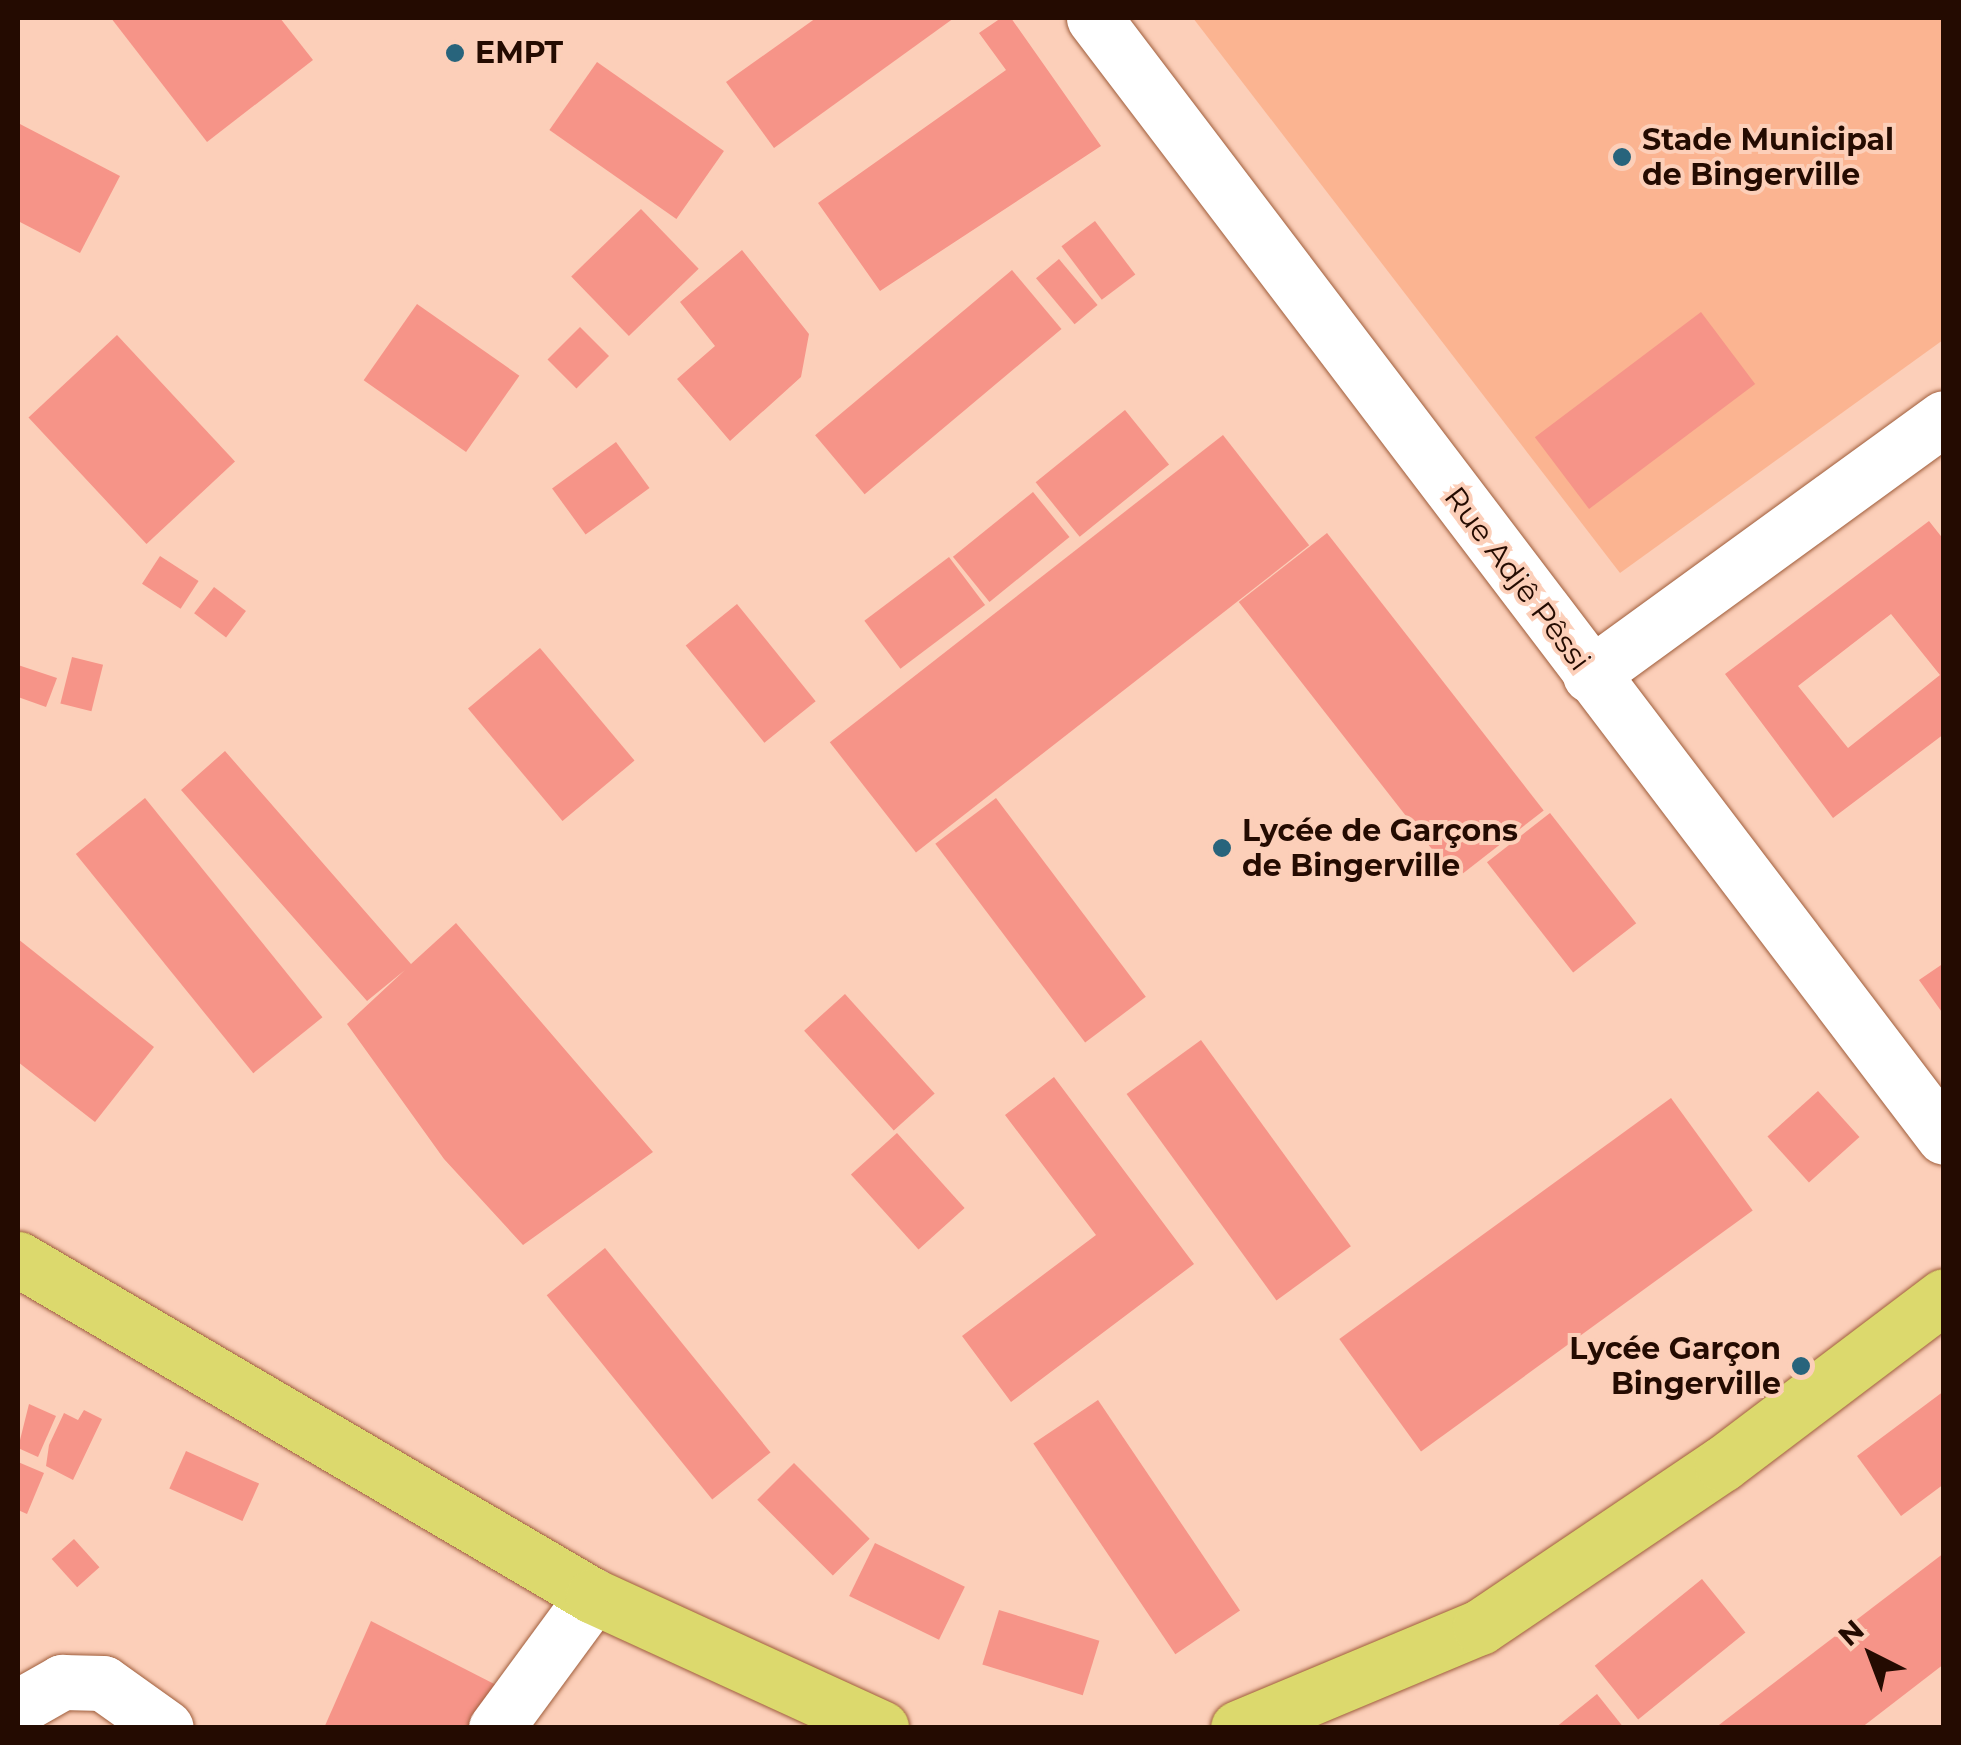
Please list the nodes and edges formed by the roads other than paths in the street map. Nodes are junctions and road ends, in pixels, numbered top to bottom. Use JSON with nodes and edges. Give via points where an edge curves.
{"nodes":[{"id":1,"x":1094,"y":18,"type":"edge"},
{"id":2,"x":1944,"y":418,"type":"edge"},
{"id":3,"x":1590,"y":675,"type":"junction"},
{"id":4,"x":1944,"y":1137,"type":"edge"},
{"id":5,"x":18,"y":1259,"type":"edge"},
{"id":6,"x":1944,"y":1296,"type":"edge"},
{"id":7,"x":593,"y":1596,"type":"junction"},
{"id":8,"x":18,"y":1707,"type":"edge"},
{"id":9,"x":166,"y":1728,"type":"edge"},
{"id":10,"x":496,"y":1728,"type":"edge"},
{"id":11,"x":881,"y":1728,"type":"edge"},
{"id":12,"x":1238,"y":1728,"type":"edge"}],
"edges":[{"from":1,"to":3,"type":"street","name":"Rue Adjê Pêssi"},
{"from":2,"to":3,"type":"street"},
{"from":3,"to":4,"type":"street","name":"Rue Adjê Pêssi"},
{"from":5,"to":7,"type":"main road"},
{"from":6,"to":12,"type":"main road","via":[[1722,1464],[1480,1627]]},
{"from":7,"to":10,"type":"street"},
{"from":7,"to":11,"type":"main road"},
{"from":8,"to":9,"type":"street","via":[[62,1682],[103,1683]]}]}
